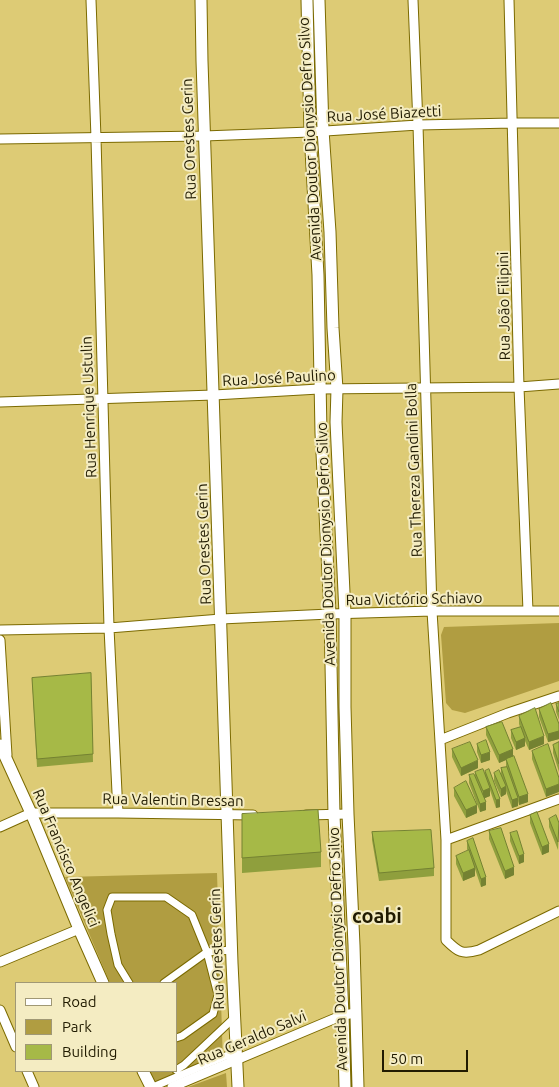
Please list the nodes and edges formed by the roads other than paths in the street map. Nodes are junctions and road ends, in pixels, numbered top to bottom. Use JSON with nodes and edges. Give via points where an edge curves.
{"nodes":[{"id":1,"x":91,"y":0,"type":"edge"},
{"id":2,"x":201,"y":0,"type":"edge"},
{"id":3,"x":307,"y":0,"type":"edge"},
{"id":4,"x":319,"y":0,"type":"edge"},
{"id":5,"x":412,"y":0,"type":"edge"},
{"id":6,"x":509,"y":0,"type":"edge"},
{"id":7,"x":513,"y":122,"type":"junction"},
{"id":8,"x":559,"y":123,"type":"edge"},
{"id":9,"x":418,"y":125,"type":"junction"},
{"id":10,"x":323,"y":130,"type":"junction"},
{"id":11,"x":310,"y":132,"type":"junction"},
{"id":12,"x":204,"y":136,"type":"junction"},
{"id":13,"x":96,"y":138,"type":"junction"},
{"id":14,"x":0,"y":139,"type":"edge"},
{"id":15,"x":559,"y":384,"type":"edge"},
{"id":16,"x":520,"y":387,"type":"junction"},
{"id":17,"x":426,"y":388,"type":"junction"},
{"id":18,"x":319,"y":389,"type":"junction"},
{"id":19,"x":336,"y":389,"type":"junction"},
{"id":20,"x":214,"y":395,"type":"junction"},
{"id":21,"x":102,"y":398,"type":"junction"},
{"id":22,"x":0,"y":402,"type":"edge"},
{"id":23,"x":432,"y":611,"type":"junction"},
{"id":24,"x":528,"y":611,"type":"junction"},
{"id":25,"x":559,"y":612,"type":"edge"},
{"id":26,"x":330,"y":614,"type":"junction"},
{"id":27,"x":345,"y":614,"type":"junction"},
{"id":28,"x":221,"y":619,"type":"junction"},
{"id":29,"x":109,"y":628,"type":"junction"},
{"id":30,"x":0,"y":630,"type":"edge"},
{"id":31,"x":0,"y":640,"type":"edge"},
{"id":32,"x":559,"y":696,"type":"edge"},
{"id":33,"x":440,"y":740,"type":"junction"},
{"id":34,"x":0,"y":745,"type":"edge"},
{"id":35,"x":7,"y":760,"type":"junction"},
{"id":36,"x":559,"y":799,"type":"edge"},
{"id":37,"x":118,"y":813,"type":"junction"},
{"id":38,"x":31,"y":814,"type":"junction"},
{"id":39,"x":348,"y":814,"type":"junction"},
{"id":40,"x":228,"y":815,"type":"junction"},
{"id":41,"x":266,"y":815,"type":"edge"},
{"id":42,"x":296,"y":815,"type":"edge"},
{"id":43,"x":334,"y":815,"type":"junction"},
{"id":44,"x":0,"y":827,"type":"edge"},
{"id":45,"x":446,"y":840,"type":"junction"},
{"id":46,"x":559,"y":911,"type":"edge"},
{"id":47,"x":79,"y":929,"type":"junction"},
{"id":48,"x":232,"y":950,"type":"junction"},
{"id":49,"x":207,"y":952,"type":"junction"},
{"id":50,"x":0,"y":962,"type":"edge"},
{"id":51,"x":103,"y":982,"type":"edge"},
{"id":52,"x":128,"y":982,"type":"edge"},
{"id":53,"x":165,"y":982,"type":"edge"},
{"id":54,"x":0,"y":1010,"type":"edge"},
{"id":55,"x":356,"y":1013,"type":"junction"},
{"id":56,"x":343,"y":1015,"type":"junction"},
{"id":57,"x":234,"y":1017,"type":"junction"},
{"id":58,"x":178,"y":1037,"type":"edge"},
{"id":59,"x":15,"y":1045,"type":"edge"},
{"id":60,"x":234,"y":1055,"type":"junction"},
{"id":61,"x":178,"y":1070,"type":"edge"},
{"id":62,"x":27,"y":1072,"type":"edge"},
{"id":63,"x":144,"y":1072,"type":"edge"},
{"id":64,"x":174,"y":1072,"type":"edge"},
{"id":65,"x":34,"y":1087,"type":"edge"},
{"id":66,"x":152,"y":1087,"type":"edge"},
{"id":67,"x":172,"y":1087,"type":"edge"},
{"id":68,"x":238,"y":1087,"type":"edge"},
{"id":69,"x":345,"y":1087,"type":"edge"},
{"id":70,"x":358,"y":1087,"type":"edge"}],
"edges":[{"from":1,"to":13,"type":"street","name":"Rua Henrique Ustulin"},
{"from":2,"to":12,"type":"street","name":"Rua Orestes Gerin"},
{"from":3,"to":11,"type":"street","name":"Avenida Doutor Dionysio Defro Silvo"},
{"from":4,"to":10,"type":"street","name":"Avenida Doutor Dionysio Defro Silvo"},
{"from":5,"to":9,"type":"street","name":"Rua Thereza Gandini Bolla"},
{"from":6,"to":7,"type":"street","name":"Rua João Filipini"},
{"from":7,"to":8,"type":"street","name":"Rua José Biazetti"},
{"from":7,"to":9,"type":"street","name":"Rua José Biazetti"},
{"from":7,"to":16,"type":"street","name":"Rua João Filipini"},
{"from":9,"to":10,"type":"street","name":"Rua José Biazetti"},
{"from":9,"to":17,"type":"street","name":"Rua Thereza Gandini Bolla"},
{"from":10,"to":11,"type":"street","name":"Rua José Biazetti"},
{"from":10,"to":19,"type":"street","name":"Avenida Doutor Dionysio Defro Silvo"},
{"from":11,"to":12,"type":"street","name":"Rua José Biazetti"},
{"from":11,"to":18,"type":"street","name":"Avenida Doutor Dionysio Defro Silvo","via":[[318,275]]},
{"from":12,"to":13,"type":"street","name":"Rua José Biazetti"},
{"from":12,"to":20,"type":"street","name":"Rua Orestes Gerin"},
{"from":13,"to":14,"type":"street","name":"Rua José Biazetti"},
{"from":13,"to":21,"type":"street","name":"Rua Henrique Ustulin"},
{"from":15,"to":16,"type":"street","name":"Rua José Paulino"},
{"from":16,"to":17,"type":"street","name":"Rua José Paulino"},
{"from":16,"to":24,"type":"street","name":"Rua João Filipini"},
{"from":17,"to":19,"type":"street","name":"Rua José Paulino"},
{"from":17,"to":23,"type":"street","name":"Rua Thereza Gandini Bolla"},
{"from":18,"to":19,"type":"street","name":"Rua José Paulino"},
{"from":18,"to":20,"type":"street","name":"Rua José Paulino"},
{"from":18,"to":26,"type":"street","name":"Avenida Doutor Dionysio Defro Silvo"},
{"from":19,"to":27,"type":"street","name":"Avenida Doutor Dionysio Defro Silvo"},
{"from":20,"to":21,"type":"street","name":"Rua José Paulino"},
{"from":20,"to":28,"type":"street","name":"Rua Orestes Gerin"},
{"from":21,"to":22,"type":"street","name":"Rua José Paulino"},
{"from":21,"to":29,"type":"street","name":"Rua Henrique Ustulin"},
{"from":23,"to":24,"type":"street","name":"Rua Victório Schiavo"},
{"from":23,"to":27,"type":"street","name":"Rua Victório Schiavo"},
{"from":23,"to":33,"type":"street","name":"Rua Thereza Gandini Bolla"},
{"from":24,"to":25,"type":"street","name":"Rua Victório Schiavo"},
{"from":26,"to":27,"type":"street","name":"Rua Victório Schiavo"},
{"from":26,"to":28,"type":"street","name":"Rua Victório Schiavo"},
{"from":26,"to":43,"type":"street","name":"Avenida Doutor Dionysio Defro Silvo"},
{"from":27,"to":39,"type":"street","name":"Avenida Doutor Dionysio Defro Silvo"},
{"from":28,"to":29,"type":"street","name":"Rua Victório Schiavo"},
{"from":28,"to":40,"type":"street","name":"Rua Orestes Gerin"},
{"from":29,"to":30,"type":"street","name":"Rua Victório Schiavo"},
{"from":29,"to":37,"type":"street","name":"Rua Henrique Ustulin"},
{"from":31,"to":35,"type":"street"},
{"from":32,"to":33,"type":"street"},
{"from":33,"to":45,"type":"street","name":"Rua Thereza Gandini Bolla"},
{"from":34,"to":35,"type":"street","name":"Rua Francisco Angelici"},
{"from":35,"to":38,"type":"street","name":"Rua Francisco Angelici"},
{"from":36,"to":45,"type":"street"},
{"from":37,"to":38,"type":"street","name":"Rua Valentin Bressan"},
{"from":37,"to":40,"type":"street","name":"Rua Valentin Bressan"},
{"from":38,"to":44,"type":"street","name":"Rua Valentin Bressan"},
{"from":38,"to":47,"type":"street","name":"Rua Francisco Angelici"},
{"from":39,"to":43,"type":"street"},
{"from":39,"to":55,"type":"street","name":"Avenida Doutor Dionysio Defro Silvo"},
{"from":40,"to":41,"type":"street","name":"Rua Valentin Bressan"},
{"from":40,"to":48,"type":"street","name":"Rua Orestes Gerin"},
{"from":42,"to":43,"type":"street"},
{"from":43,"to":56,"type":"street","name":"Avenida Doutor Dionysio Defro Silvo"},
{"from":45,"to":46,"type":"street","name":"Rua Thereza Gandini Bolla","via":[[446,940],[455,949],[468,953],[479,950]]},
{"from":47,"to":50,"type":"street"},
{"from":47,"to":51,"type":"street","name":"Rua Francisco Angelici"},
{"from":48,"to":49,"type":"street"},
{"from":48,"to":57,"type":"street","name":"Rua Orestes Gerin"},
{"from":49,"to":52,"type":"street","via":[[192,915],[166,897],[112,897],[107,910],[111,934],[118,965]]},
{"from":49,"to":53,"type":"street"},
{"from":49,"to":58,"type":"street","via":[[218,995],[213,1014]]},
{"from":54,"to":59,"type":"street"},
{"from":55,"to":56,"type":"street","name":"Rua Geraldo Salvi"},
{"from":55,"to":70,"type":"street","name":"Avenida Doutor Dionysio Defro Silvo"},
{"from":56,"to":60,"type":"street","name":"Rua Geraldo Salvi"},
{"from":56,"to":69,"type":"street","name":"Avenida Doutor Dionysio Defro Silvo"},
{"from":57,"to":60,"type":"street","name":"Rua Orestes Gerin"},
{"from":57,"to":61,"type":"street"},
{"from":60,"to":66,"type":"street"},
{"from":60,"to":67,"type":"street","name":"Rua Geraldo Salvi"},
{"from":60,"to":68,"type":"street","name":"Rua Orestes Gerin"},
{"from":62,"to":65,"type":"street"},
{"from":63,"to":66,"type":"street"},
{"from":64,"to":66,"type":"street"}]}
